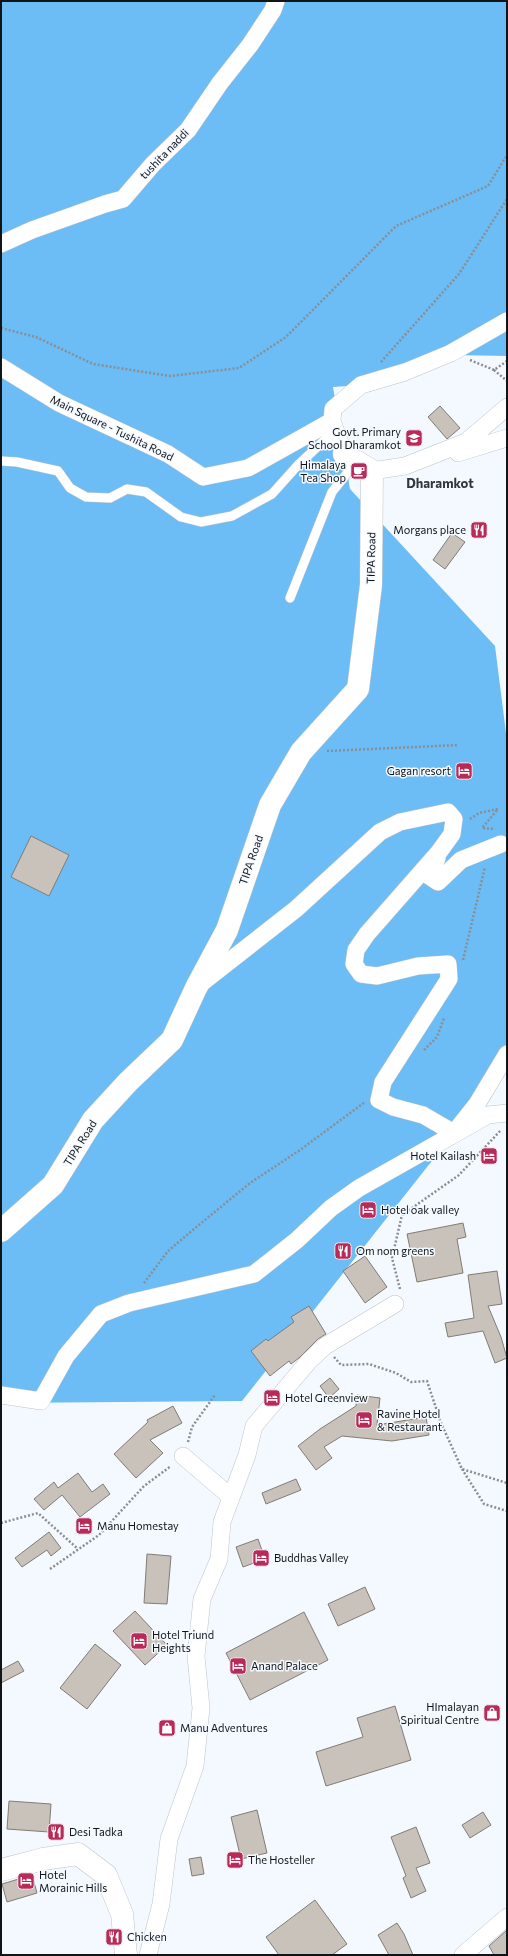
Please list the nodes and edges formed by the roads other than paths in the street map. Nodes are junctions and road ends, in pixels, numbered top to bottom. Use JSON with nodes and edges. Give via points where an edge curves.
{"nodes":[{"id":1,"x":276,"y":1,"type":"edge"},
{"id":2,"x":1,"y":244,"type":"edge"},
{"id":3,"x":507,"y":321,"type":"edge"},
{"id":4,"x":1,"y":367,"type":"edge"},
{"id":5,"x":507,"y":407,"type":"edge"},
{"id":6,"x":332,"y":421,"type":"junction"},
{"id":7,"x":507,"y":438,"type":"edge"},
{"id":8,"x":353,"y":458,"type":"junction"},
{"id":9,"x":1,"y":461,"type":"edge"},
{"id":10,"x":405,"y":466,"type":"junction"},
{"id":11,"x":290,"y":598,"type":"dead end"},
{"id":12,"x":497,"y":841,"type":"road end"},
{"id":13,"x":439,"y":852,"type":"junction"},
{"id":14,"x":196,"y":988,"type":"junction"},
{"id":15,"x":507,"y":1054,"type":"edge"},
{"id":16,"x":507,"y":1113,"type":"edge"},
{"id":17,"x":454,"y":1133,"type":"junction"},
{"id":18,"x":1,"y":1231,"type":"edge"},
{"id":19,"x":396,"y":1304,"type":"road end"},
{"id":20,"x":1,"y":1395,"type":"edge"},
{"id":21,"x":183,"y":1456,"type":"road end"},
{"id":22,"x":231,"y":1497,"type":"junction"},
{"id":23,"x":1,"y":1870,"type":"edge"},
{"id":24,"x":507,"y":1917,"type":"edge"},
{"id":25,"x":126,"y":1955,"type":"edge"},
{"id":26,"x":148,"y":1955,"type":"edge"},
{"id":27,"x":463,"y":1955,"type":"edge"}],
"edges":[{"from":1,"to":2,"type":"street","name":"tushita naddi","via":[[250,45],[188,130],[153,164],[123,199],[32,230]]},
{"from":3,"to":6,"type":"street","via":[[451,354],[405,372],[361,385],[333,410]]},
{"from":4,"to":6,"type":"street","name":"Main Square - Tushita Road","via":[[58,403],[168,454],[203,477],[248,468]]},
{"from":5,"to":10,"type":"street","via":[[466,442]]},
{"from":6,"to":8,"type":"street"},
{"from":7,"to":10,"type":"street","via":[[432,461]]},
{"from":8,"to":9,"type":"lane","via":[[330,435],[298,464],[272,494],[232,516],[201,522],[181,517],[146,492],[127,489],[110,498],[86,497],[70,488],[58,471]]},
{"from":8,"to":10,"type":"street"},
{"from":8,"to":11,"type":"lane","via":[[332,492]]},
{"from":8,"to":14,"type":"street","name":"TIPA Road","via":[[371,585],[358,689],[301,752],[270,805],[227,930]]},
{"from":12,"to":13,"type":"street","via":[[461,860],[438,882],[429,876]]},
{"from":13,"to":14,"type":"street","via":[[453,830],[454,820],[448,812],[400,822],[380,832],[296,908]]},
{"from":13,"to":17,"type":"street","via":[[367,934],[356,950],[354,964],[361,974],[377,976],[418,966],[448,964],[449,979],[383,1082],[379,1100],[393,1107],[423,1115]]},
{"from":14,"to":18,"type":"street","name":"TIPA Road","via":[[172,1040],[93,1120],[53,1185]]},
{"from":15,"to":17,"type":"street","via":[[477,1104]]},
{"from":16,"to":17,"type":"street","via":[[488,1115]]},
{"from":17,"to":20,"type":"street","via":[[359,1188],[331,1208],[298,1240],[254,1274],[129,1303],[101,1314],[66,1356],[41,1401]]},
{"from":19,"to":22,"type":"street","via":[[325,1346],[309,1361],[254,1426],[247,1455]]},
{"from":21,"to":22,"type":"street"},
{"from":22,"to":26,"type":"street","via":[[222,1522],[219,1559],[202,1599],[196,1656],[201,1708],[195,1766],[169,1839],[161,1904]]},
{"from":23,"to":25,"type":"street","via":[[43,1858],[78,1854],[106,1875],[122,1914]]},
{"from":24,"to":27,"type":"street"}]}
